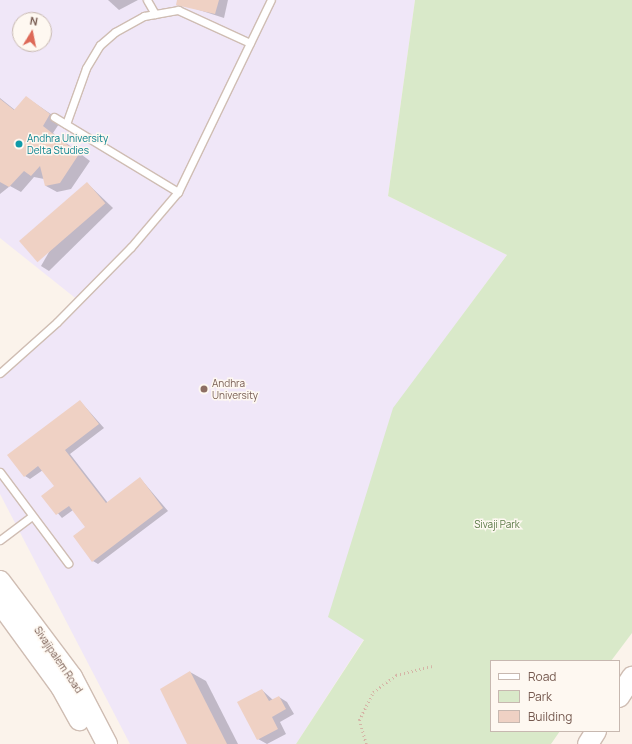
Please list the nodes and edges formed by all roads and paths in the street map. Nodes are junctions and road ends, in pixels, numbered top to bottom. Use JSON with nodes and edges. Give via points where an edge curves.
{"nodes":[{"id":1,"x":148,"y":0,"type":"edge"},
{"id":2,"x":271,"y":0,"type":"edge"},
{"id":3,"x":154,"y":14,"type":"junction"},
{"id":4,"x":250,"y":43,"type":"junction"},
{"id":5,"x":54,"y":117,"type":"dead end"},
{"id":6,"x":66,"y":124,"type":"junction"},
{"id":7,"x":178,"y":192,"type":"junction"},
{"id":8,"x":0,"y":372,"type":"edge"},
{"id":9,"x":0,"y":472,"type":"edge"},
{"id":10,"x":32,"y":516,"type":"junction"},
{"id":11,"x":0,"y":540,"type":"edge"},
{"id":12,"x":68,"y":563,"type":"dead end"},
{"id":13,"x":0,"y":581,"type":"edge"},
{"id":14,"x":0,"y":603,"type":"edge"},
{"id":15,"x":432,"y":666,"type":"dead end"},
{"id":16,"x":632,"y":677,"type":"edge"},
{"id":17,"x":620,"y":695,"type":"edge"},
{"id":18,"x":595,"y":732,"type":"edge"},
{"id":19,"x":93,"y":744,"type":"edge"},
{"id":20,"x":107,"y":744,"type":"edge"},
{"id":21,"x":366,"y":744,"type":"edge"},
{"id":22,"x":588,"y":744,"type":"edge"}],
"edges":[{"from":1,"to":3,"type":"lane"},
{"from":2,"to":4,"type":"lane"},
{"from":3,"to":4,"type":"lane","via":[[178,10],[192,14]]},
{"from":3,"to":6,"type":"lane","via":[[115,32],[100,45],[86,68]]},
{"from":4,"to":7,"type":"lane"},
{"from":5,"to":6,"type":"lane"},
{"from":6,"to":7,"type":"lane"},
{"from":7,"to":8,"type":"lane","via":[[104,274]]},
{"from":9,"to":10,"type":"lane"},
{"from":10,"to":11,"type":"lane"},
{"from":10,"to":12,"type":"lane"},
{"from":13,"to":20,"type":"main road","name":"Sivajipalem Road","via":[[72,677]]},
{"from":14,"to":19,"type":"main road","name":"Sivajipalem Road","via":[[61,687]]},
{"from":15,"to":21,"type":"path","via":[[396,675],[373,692],[359,720]]},
{"from":16,"to":17,"type":"main road"},
{"from":18,"to":22,"type":"main road"}]}
